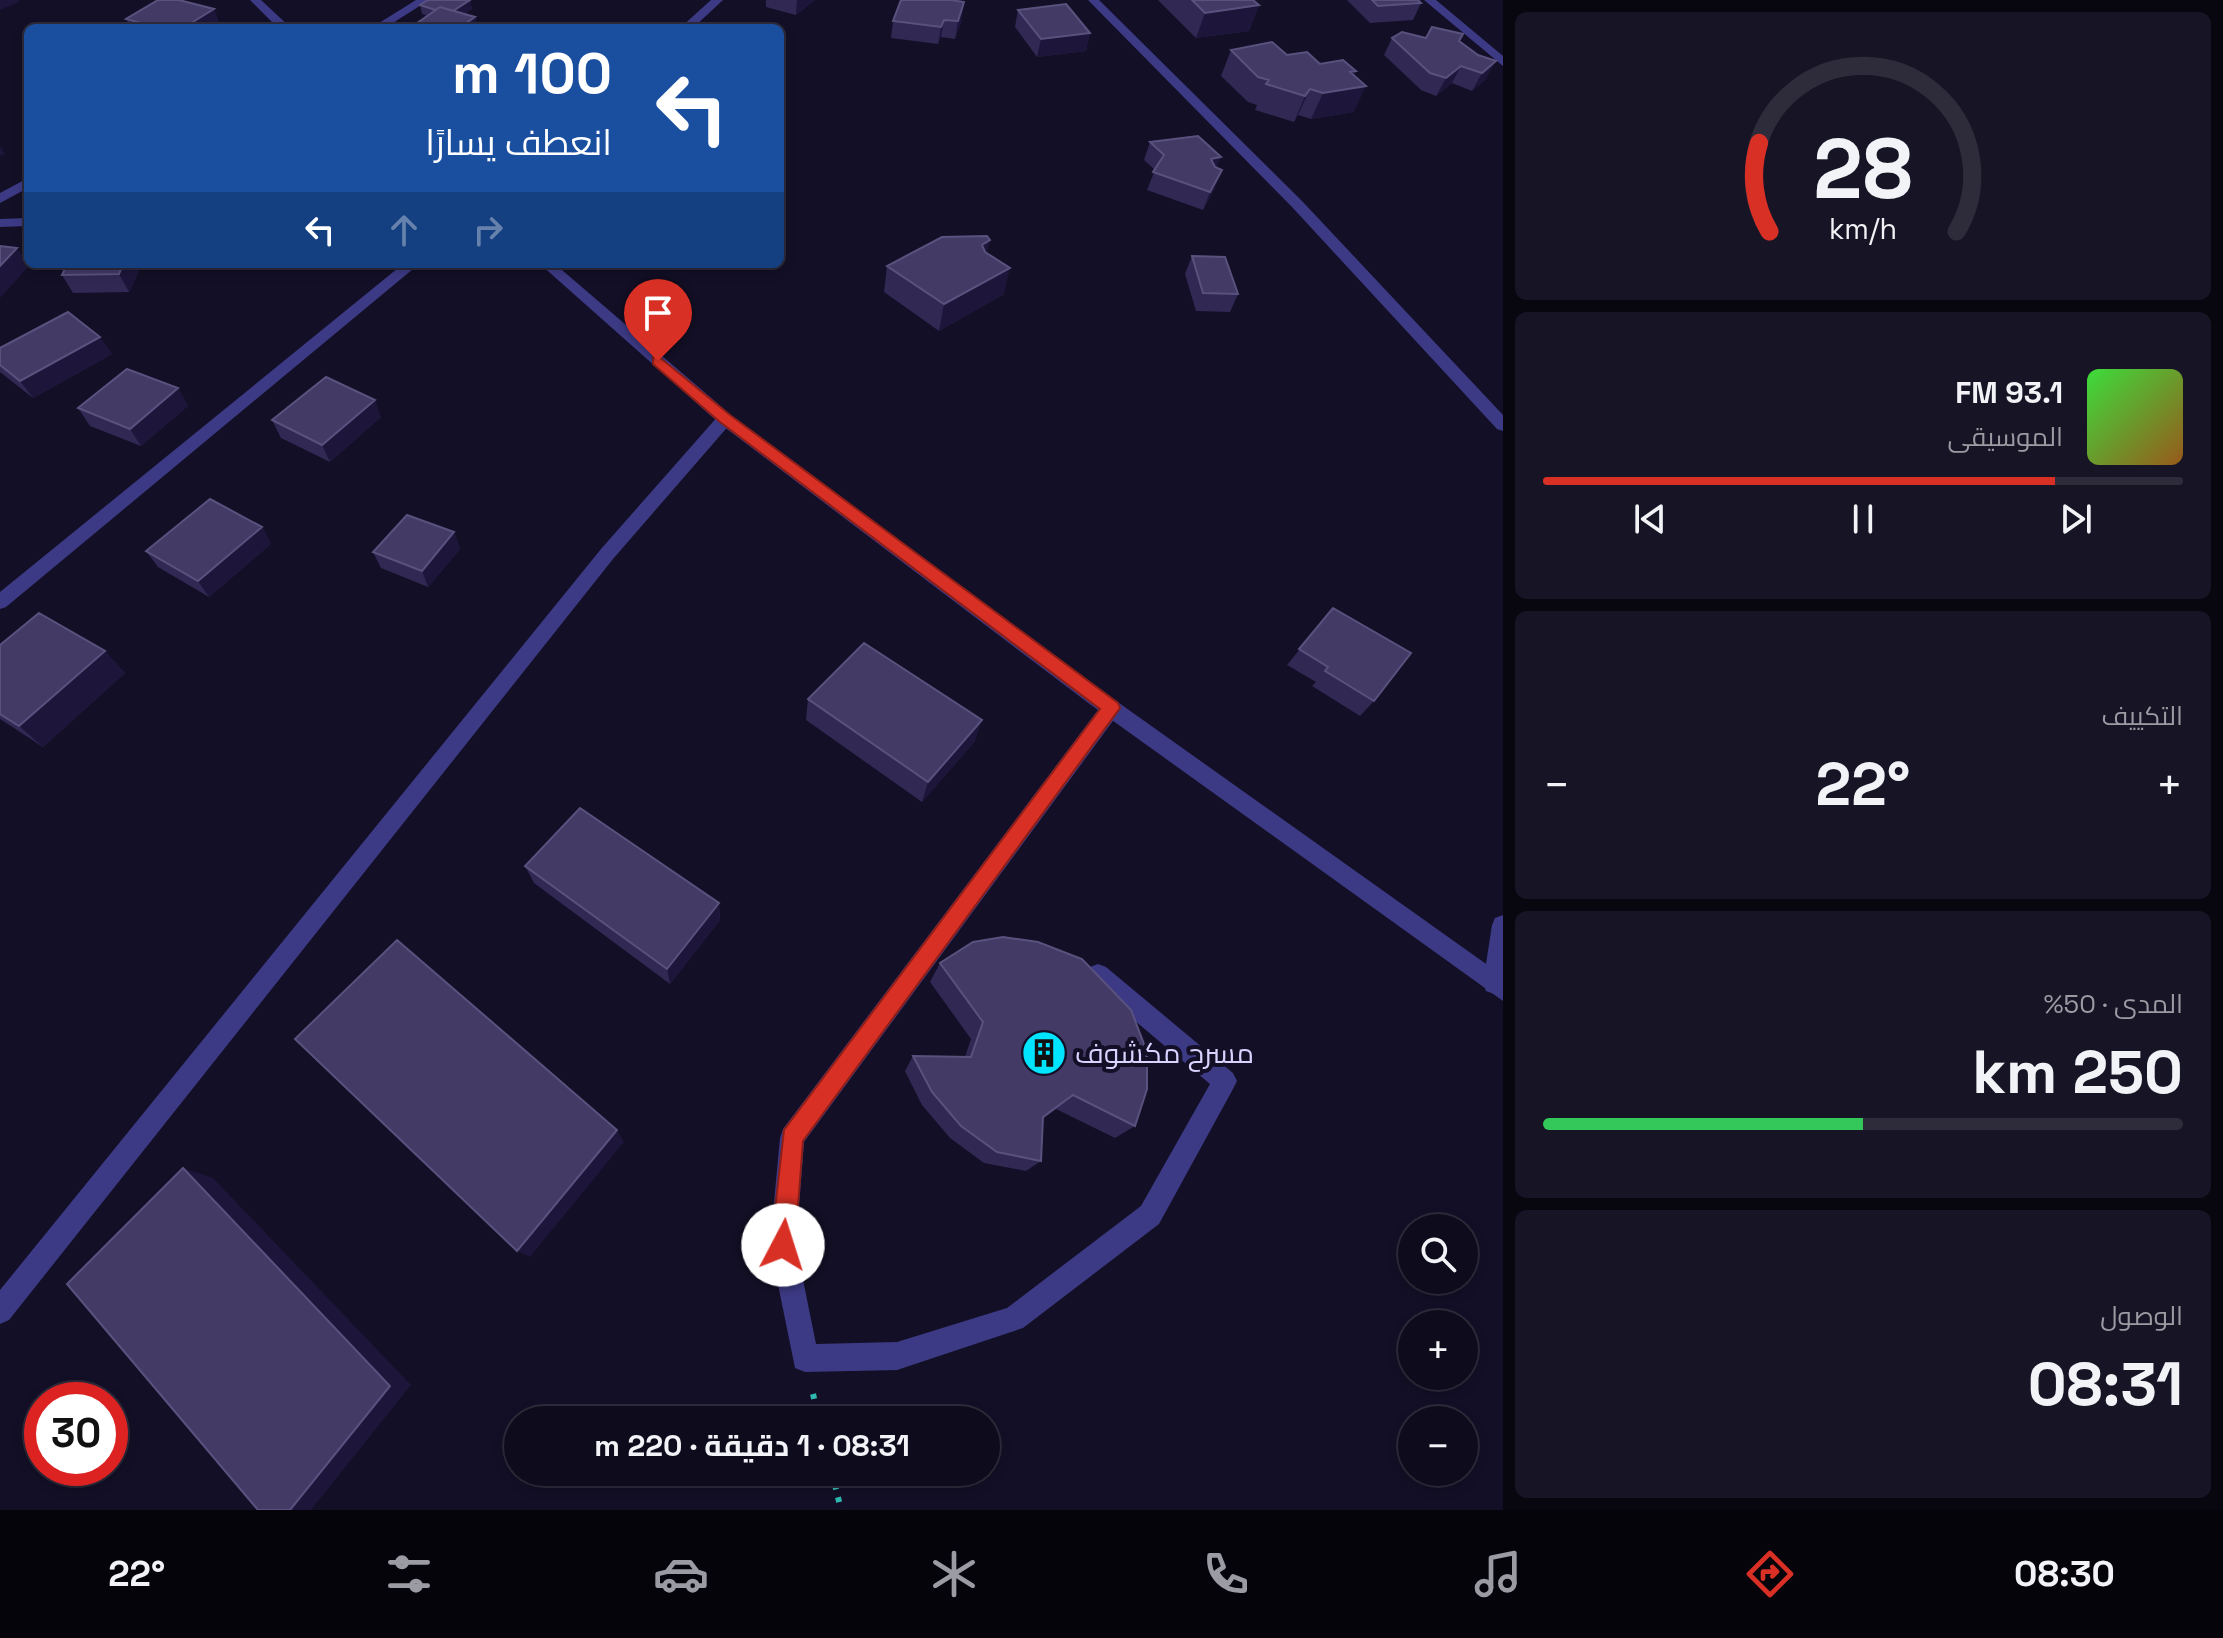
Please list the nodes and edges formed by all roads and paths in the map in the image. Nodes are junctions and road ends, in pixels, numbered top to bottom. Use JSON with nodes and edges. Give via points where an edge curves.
{"nodes":[{"id":1,"x":255,"y":0,"type":"edge"},
{"id":2,"x":424,"y":0,"type":"edge"},
{"id":3,"x":718,"y":0,"type":"edge"},
{"id":4,"x":1093,"y":0,"type":"edge"},
{"id":5,"x":1429,"y":0,"type":"edge"},
{"id":6,"x":279,"y":24,"type":"edge"},
{"id":7,"x":384,"y":24,"type":"edge"},
{"id":8,"x":691,"y":24,"type":"edge"},
{"id":9,"x":1503,"y":62,"type":"edge"},
{"id":10,"x":24,"y":184,"type":"edge"},
{"id":11,"x":0,"y":199,"type":"edge"},
{"id":12,"x":24,"y":222,"type":"edge"},
{"id":13,"x":0,"y":223,"type":"edge"},
{"id":14,"x":407,"y":268,"type":"edge"},
{"id":15,"x":552,"y":268,"type":"edge"},
{"id":16,"x":725,"y":419,"type":"junction"},
{"id":17,"x":1503,"y":425,"type":"edge"},
{"id":18,"x":0,"y":602,"type":"edge"},
{"id":19,"x":1111,"y":708,"type":"junction"},
{"id":20,"x":1503,"y":925,"type":"edge"},
{"id":21,"x":1098,"y":975,"type":"edge"},
{"id":22,"x":1500,"y":986,"type":"edge"},
{"id":23,"x":0,"y":1311,"type":"edge"},
{"id":24,"x":835,"y":1486,"type":"edge"},
{"id":25,"x":841,"y":1510,"type":"edge"}],
"edges":[{"from":1,"to":6,"type":"street"},
{"from":2,"to":7,"type":"street"},
{"from":3,"to":8,"type":"street"},
{"from":4,"to":17,"type":"street","via":[[1297,204]]},
{"from":5,"to":9,"type":"street"},
{"from":10,"to":11,"type":"street"},
{"from":12,"to":13,"type":"street"},
{"from":14,"to":18,"type":"street"},
{"from":15,"to":16,"type":"street"},
{"from":16,"to":19,"type":"street"},
{"from":16,"to":23,"type":"street","via":[[607,554]]},
{"from":19,"to":21,"type":"street","via":[[792,1138],[783,1245],[805,1358],[897,1356],[1014,1319],[1150,1215],[1225,1081]]},
{"from":19,"to":22,"type":"street"},
{"from":20,"to":22,"type":"street"},
{"from":24,"to":25,"type":"path"}]}
